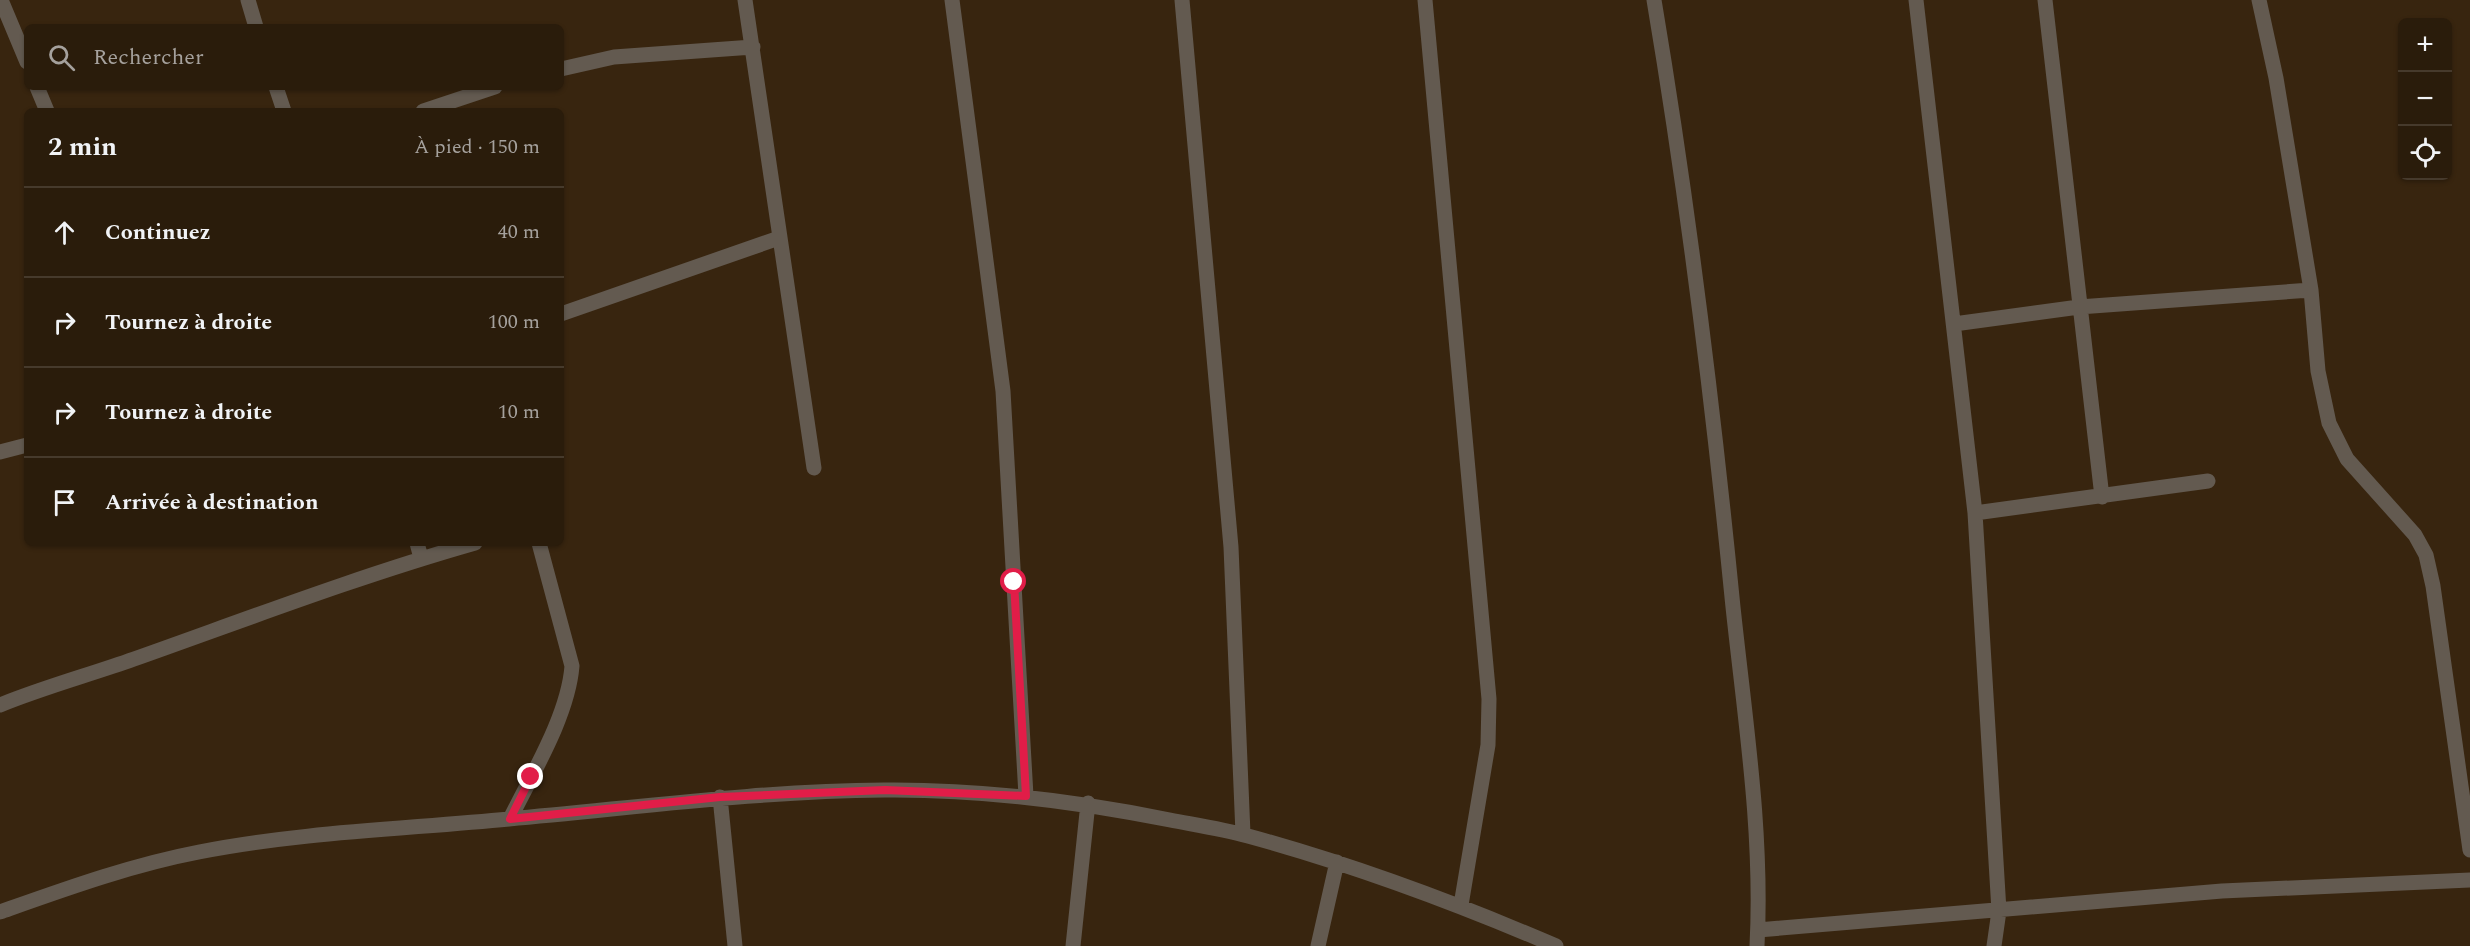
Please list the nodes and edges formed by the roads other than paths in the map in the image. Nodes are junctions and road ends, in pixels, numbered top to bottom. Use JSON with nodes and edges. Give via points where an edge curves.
{"nodes":[{"id":1,"x":1,"y":0,"type":"edge"},
{"id":2,"x":248,"y":0,"type":"edge"},
{"id":3,"x":745,"y":0,"type":"edge"},
{"id":4,"x":952,"y":0,"type":"edge"},
{"id":5,"x":1182,"y":0,"type":"edge"},
{"id":6,"x":1425,"y":0,"type":"edge"},
{"id":7,"x":1654,"y":0,"type":"edge"},
{"id":8,"x":1916,"y":0,"type":"edge"},
{"id":9,"x":2045,"y":0,"type":"edge"},
{"id":10,"x":2259,"y":0,"type":"edge"},
{"id":11,"x":255,"y":24,"type":"edge"},
{"id":12,"x":753,"y":47,"type":"junction"},
{"id":13,"x":24,"y":56,"type":"edge"},
{"id":14,"x":564,"y":68,"type":"edge"},
{"id":15,"x":38,"y":90,"type":"edge"},
{"id":16,"x":277,"y":90,"type":"edge"},
{"id":17,"x":486,"y":90,"type":"edge"},
{"id":18,"x":46,"y":108,"type":"edge"},
{"id":19,"x":283,"y":108,"type":"edge"},
{"id":20,"x":432,"y":108,"type":"edge"},
{"id":21,"x":779,"y":238,"type":"junction"},
{"id":22,"x":2311,"y":290,"type":"junction"},
{"id":23,"x":2079,"y":307,"type":"junction"},
{"id":24,"x":564,"y":313,"type":"edge"},
{"id":25,"x":1954,"y":324,"type":"junction"},
{"id":26,"x":24,"y":447,"type":"edge"},
{"id":27,"x":0,"y":452,"type":"edge"},
{"id":28,"x":814,"y":468,"type":"dead end"},
{"id":29,"x":2208,"y":481,"type":"dead end"},
{"id":30,"x":2102,"y":497,"type":"junction"},
{"id":31,"x":1976,"y":513,"type":"junction"},
{"id":32,"x":418,"y":546,"type":"edge"},
{"id":33,"x":464,"y":546,"type":"edge"},
{"id":34,"x":540,"y":546,"type":"edge"},
{"id":35,"x":422,"y":558,"type":"junction"},
{"id":36,"x":0,"y":705,"type":"edge"},
{"id":37,"x":1026,"y":796,"type":"junction"},
{"id":38,"x":720,"y":797,"type":"junction"},
{"id":39,"x":1088,"y":803,"type":"junction"},
{"id":40,"x":510,"y":819,"type":"junction"},
{"id":41,"x":1243,"y":834,"type":"junction"},
{"id":42,"x":2470,"y":850,"type":"edge"},
{"id":43,"x":1337,"y":861,"type":"junction"},
{"id":44,"x":2470,"y":880,"type":"edge"},
{"id":45,"x":1461,"y":905,"type":"junction"},
{"id":46,"x":1998,"y":911,"type":"junction"},
{"id":47,"x":0,"y":912,"type":"edge"},
{"id":48,"x":1758,"y":930,"type":"junction"},
{"id":49,"x":735,"y":946,"type":"edge"},
{"id":50,"x":1073,"y":946,"type":"edge"},
{"id":51,"x":1318,"y":946,"type":"edge"},
{"id":52,"x":1556,"y":946,"type":"edge"},
{"id":53,"x":1757,"y":946,"type":"edge"},
{"id":54,"x":1994,"y":946,"type":"edge"}],
"edges":[{"from":1,"to":13,"type":"street"},
{"from":2,"to":11,"type":"street"},
{"from":3,"to":12,"type":"street"},
{"from":4,"to":37,"type":"street","via":[[1003,391]]},
{"from":5,"to":41,"type":"street","via":[[1231,547]]},
{"from":6,"to":45,"type":"street","via":[[1489,699],[1488,745]]},
{"from":7,"to":48,"type":"street","via":[[1679,150],[1719,464],[1758,849]]},
{"from":8,"to":25,"type":"street"},
{"from":9,"to":23,"type":"street"},
{"from":10,"to":22,"type":"street"},
{"from":12,"to":14,"type":"street","via":[[614,57]]},
{"from":12,"to":21,"type":"street"},
{"from":15,"to":18,"type":"street"},
{"from":16,"to":19,"type":"street"},
{"from":17,"to":20,"type":"street"},
{"from":21,"to":24,"type":"street"},
{"from":21,"to":28,"type":"street"},
{"from":22,"to":23,"type":"street"},
{"from":22,"to":42,"type":"street","via":[[2318,371],[2329,423],[2347,459],[2415,535],[2426,555]]},
{"from":23,"to":25,"type":"street"},
{"from":23,"to":30,"type":"street"},
{"from":25,"to":31,"type":"street"},
{"from":26,"to":27,"type":"street"},
{"from":29,"to":30,"type":"street"},
{"from":30,"to":31,"type":"street"},
{"from":31,"to":46,"type":"street"},
{"from":32,"to":35,"type":"street"},
{"from":33,"to":35,"type":"street"},
{"from":34,"to":40,"type":"street","via":[[572,666],[570,686]]},
{"from":35,"to":36,"type":"street"},
{"from":37,"to":38,"type":"street","via":[[885,790]]},
{"from":37,"to":39,"type":"street"},
{"from":38,"to":40,"type":"street"},
{"from":38,"to":49,"type":"street"},
{"from":39,"to":41,"type":"street"},
{"from":39,"to":50,"type":"street"},
{"from":40,"to":47,"type":"street","via":[[298,837],[198,852],[104,875]]},
{"from":41,"to":43,"type":"street"},
{"from":43,"to":45,"type":"street"},
{"from":43,"to":51,"type":"street"},
{"from":44,"to":46,"type":"street","via":[[2222,891]]},
{"from":45,"to":52,"type":"street"},
{"from":46,"to":48,"type":"street"},
{"from":46,"to":54,"type":"street"},
{"from":48,"to":53,"type":"street"}]}
